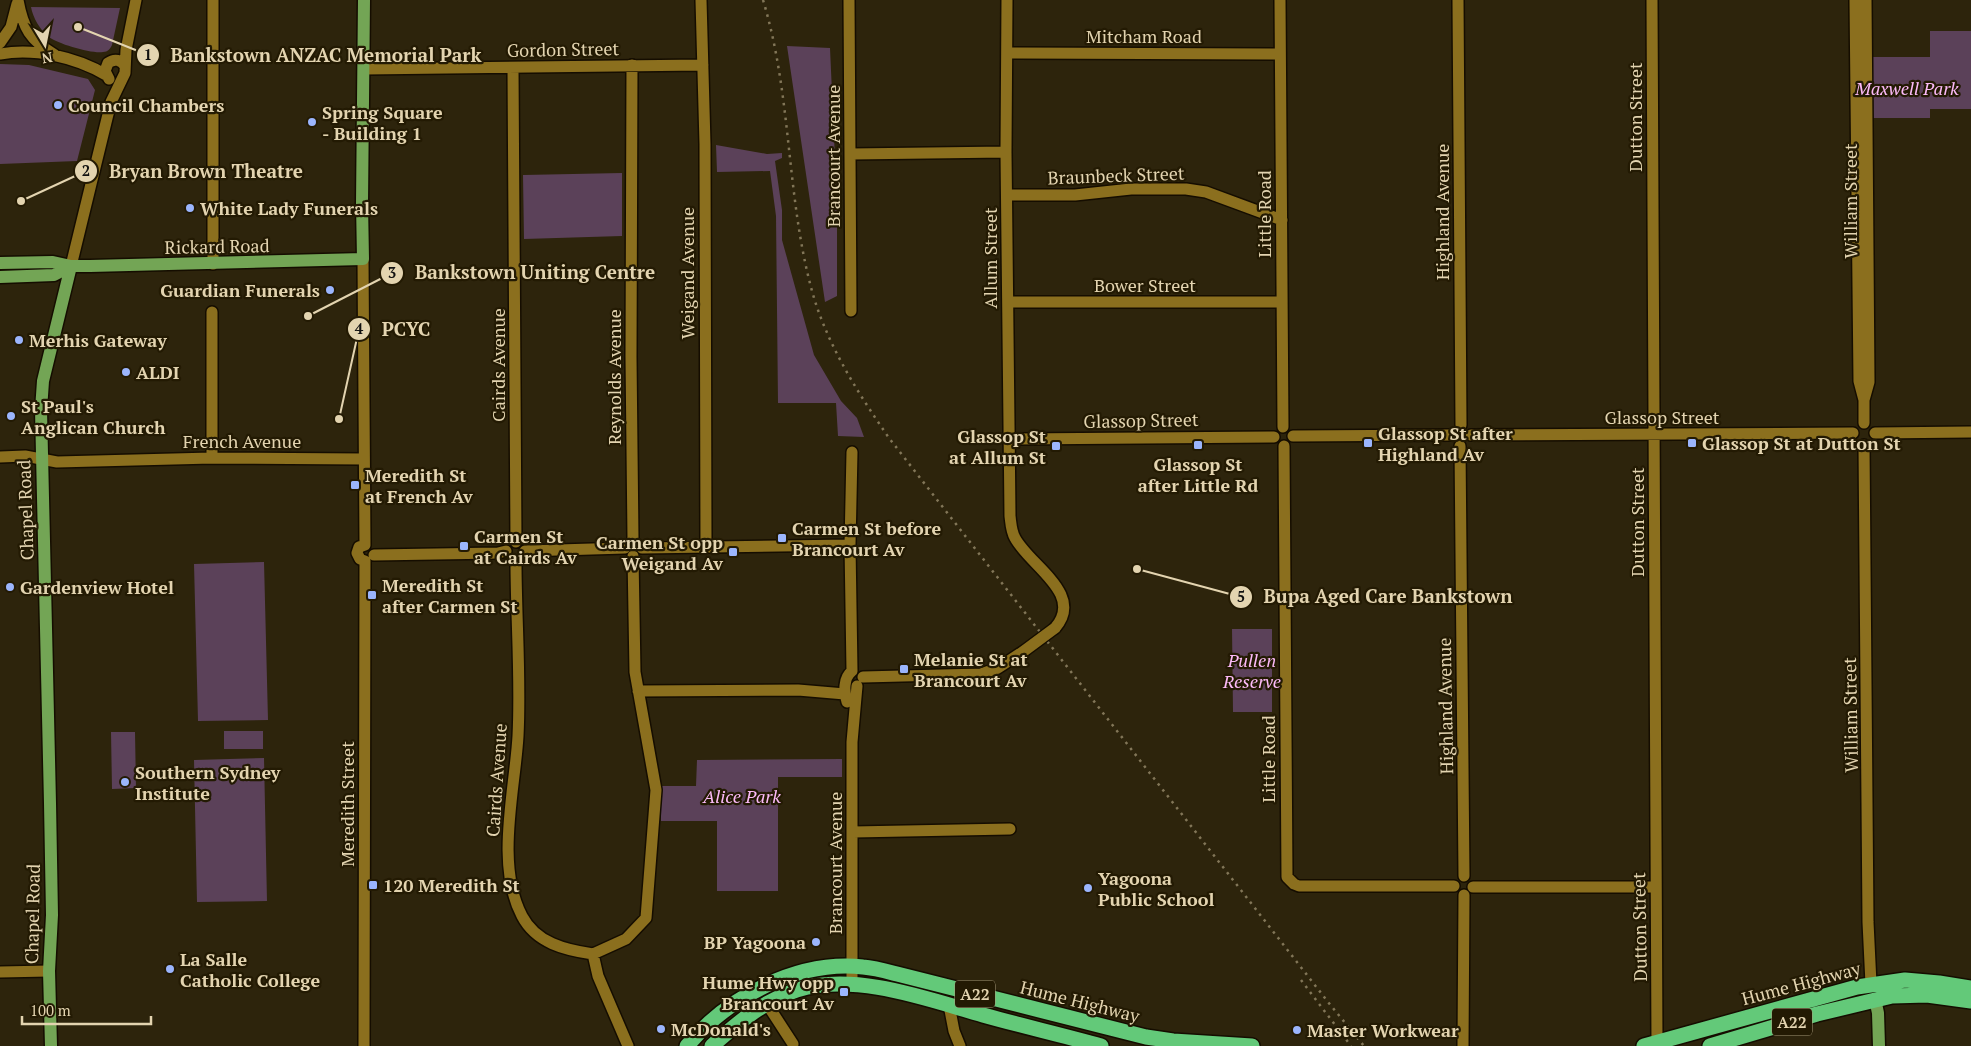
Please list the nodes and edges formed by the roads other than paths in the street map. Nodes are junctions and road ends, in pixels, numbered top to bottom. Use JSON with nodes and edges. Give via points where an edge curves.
{"nodes":[{"id":1,"x":18,"y":0,"type":"edge"},
{"id":2,"x":136,"y":0,"type":"edge"},
{"id":3,"x":213,"y":0,"type":"edge"},
{"id":4,"x":364,"y":0,"type":"edge"},
{"id":5,"x":701,"y":0,"type":"edge"},
{"id":6,"x":850,"y":0,"type":"edge"},
{"id":7,"x":1007,"y":0,"type":"edge"},
{"id":8,"x":1280,"y":0,"type":"edge"},
{"id":9,"x":1458,"y":0,"type":"edge"},
{"id":10,"x":1652,"y":0,"type":"edge"},
{"id":11,"x":1855,"y":0,"type":"edge"},
{"id":12,"x":1866,"y":0,"type":"edge"},
{"id":13,"x":129,"y":28,"type":"junction"},
{"id":14,"x":0,"y":42,"type":"edge"},
{"id":15,"x":1007,"y":53,"type":"junction"},
{"id":16,"x":0,"y":54,"type":"edge"},
{"id":17,"x":1280,"y":54,"type":"junction"},
{"id":18,"x":57,"y":56,"type":"junction"},
{"id":19,"x":78,"y":61,"type":"junction"},
{"id":20,"x":111,"y":61,"type":"junction"},
{"id":21,"x":632,"y":65,"type":"junction"},
{"id":22,"x":703,"y":65,"type":"junction"},
{"id":23,"x":125,"y":66,"type":"junction"},
{"id":24,"x":364,"y":68,"type":"junction"},
{"id":25,"x":513,"y":68,"type":"junction"},
{"id":26,"x":106,"y":76,"type":"junction"},
{"id":27,"x":122,"y":78,"type":"junction"},
{"id":28,"x":111,"y":102,"type":"junction"},
{"id":29,"x":1006,"y":152,"type":"junction"},
{"id":30,"x":851,"y":154,"type":"junction"},
{"id":31,"x":1007,"y":196,"type":"junction"},
{"id":32,"x":1282,"y":220,"type":"junction"},
{"id":33,"x":363,"y":259,"type":"junction"},
{"id":34,"x":0,"y":263,"type":"edge"},
{"id":35,"x":213,"y":264,"type":"junction"},
{"id":36,"x":71,"y":266,"type":"junction"},
{"id":37,"x":0,"y":277,"type":"edge"},
{"id":38,"x":1008,"y":302,"type":"junction"},
{"id":39,"x":1282,"y":302,"type":"junction"},
{"id":40,"x":851,"y":311,"type":"dead end"},
{"id":41,"x":212,"y":312,"type":"dead end"},
{"id":42,"x":1864,"y":400,"type":"junction"},
{"id":43,"x":1864,"y":423,"type":"junction"},
{"id":44,"x":1461,"y":425,"type":"junction"},
{"id":45,"x":1284,"y":427,"type":"junction"},
{"id":46,"x":1971,"y":432,"type":"edge"},
{"id":47,"x":1853,"y":433,"type":"junction"},
{"id":48,"x":1875,"y":433,"type":"junction"},
{"id":49,"x":1654,"y":434,"type":"junction"},
{"id":50,"x":1450,"y":435,"type":"junction"},
{"id":51,"x":1471,"y":435,"type":"junction"},
{"id":52,"x":1274,"y":436,"type":"junction"},
{"id":53,"x":1293,"y":436,"type":"junction"},
{"id":54,"x":1009,"y":439,"type":"junction"},
{"id":55,"x":1864,"y":445,"type":"junction"},
{"id":56,"x":1284,"y":446,"type":"junction"},
{"id":57,"x":1460,"y":446,"type":"junction"},
{"id":58,"x":852,"y":452,"type":"dead end"},
{"id":59,"x":0,"y":457,"type":"edge"},
{"id":60,"x":212,"y":458,"type":"junction"},
{"id":61,"x":41,"y":459,"type":"junction"},
{"id":62,"x":364,"y":459,"type":"junction"},
{"id":63,"x":516,"y":542,"type":"junction"},
{"id":64,"x":850,"y":545,"type":"junction"},
{"id":65,"x":706,"y":547,"type":"junction"},
{"id":66,"x":506,"y":551,"type":"junction"},
{"id":67,"x":525,"y":551,"type":"junction"},
{"id":68,"x":634,"y":551,"type":"junction"},
{"id":69,"x":369,"y":558,"type":"junction"},
{"id":70,"x":516,"y":560,"type":"junction"},
{"id":71,"x":849,"y":675,"type":"junction"},
{"id":72,"x":860,"y":682,"type":"junction"},
{"id":73,"x":638,"y":691,"type":"junction"},
{"id":74,"x":845,"y":694,"type":"junction"},
{"id":75,"x":852,"y":742,"type":"junction"},
{"id":76,"x":1010,"y":829,"type":"dead end"},
{"id":77,"x":853,"y":832,"type":"junction"},
{"id":78,"x":1464,"y":876,"type":"junction"},
{"id":79,"x":1454,"y":886,"type":"junction"},
{"id":80,"x":1473,"y":886,"type":"junction"},
{"id":81,"x":1656,"y":887,"type":"junction"},
{"id":82,"x":1464,"y":895,"type":"junction"},
{"id":83,"x":593,"y":954,"type":"junction"},
{"id":84,"x":853,"y":967,"type":"junction"},
{"id":85,"x":49,"y":971,"type":"junction"},
{"id":86,"x":0,"y":972,"type":"edge"},
{"id":87,"x":852,"y":984,"type":"junction"},
{"id":88,"x":1871,"y":984,"type":"junction"},
{"id":89,"x":1971,"y":988,"type":"edge"},
{"id":90,"x":1875,"y":999,"type":"junction"},
{"id":91,"x":1971,"y":1001,"type":"edge"},
{"id":92,"x":767,"y":1004,"type":"junction"},
{"id":93,"x":949,"y":1005,"type":"junction"},
{"id":94,"x":793,"y":1044,"type":"dead end"},
{"id":95,"x":1651,"y":1044,"type":"edge"},
{"id":96,"x":1218,"y":1045,"type":"edge"},
{"id":97,"x":51,"y":1046,"type":"edge"},
{"id":98,"x":364,"y":1046,"type":"edge"},
{"id":99,"x":628,"y":1046,"type":"edge"},
{"id":100,"x":687,"y":1046,"type":"edge"},
{"id":101,"x":712,"y":1046,"type":"edge"},
{"id":102,"x":960,"y":1046,"type":"edge"},
{"id":103,"x":1101,"y":1046,"type":"edge"},
{"id":104,"x":1252,"y":1046,"type":"edge"},
{"id":105,"x":1463,"y":1046,"type":"edge"},
{"id":106,"x":1710,"y":1046,"type":"edge"},
{"id":107,"x":1879,"y":1046,"type":"edge"}],
"edges":[{"from":1,"to":14,"type":"street","via":[[14,22]]},
{"from":1,"to":18,"type":"street","via":[[31,36]]},
{"from":2,"to":13,"type":"street"},
{"from":3,"to":35,"type":"street"},
{"from":4,"to":24,"type":"main road"},
{"from":5,"to":22,"type":"street","name":"Weigand Avenue"},
{"from":6,"to":30,"type":"street","name":"Brancourt Avenue"},
{"from":7,"to":15,"type":"street","name":"Allum Street"},
{"from":8,"to":17,"type":"street","name":"Little Road"},
{"from":9,"to":44,"type":"street","name":"Highland Avenue"},
{"from":10,"to":49,"type":"street","name":"Dutton Street"},
{"from":11,"to":42,"type":"street","name":"William Street","via":[[1858,382]]},
{"from":12,"to":42,"type":"street","name":"William Street","via":[[1869,382]]},
{"from":13,"to":20,"type":"street"},
{"from":13,"to":23,"type":"street"},
{"from":15,"to":17,"type":"street","name":"Mitcham Road"},
{"from":15,"to":29,"type":"street","name":"Allum Street"},
{"from":16,"to":18,"type":"street","via":[[25,52]]},
{"from":17,"to":32,"type":"street","name":"Little Road"},
{"from":18,"to":19,"type":"street"},
{"from":19,"to":20,"type":"street"},
{"from":19,"to":26,"type":"street"},
{"from":20,"to":23,"type":"street","via":[[120,61]]},
{"from":20,"to":26,"type":"street","via":[[105,68]]},
{"from":21,"to":22,"type":"street","name":"Gordon Street"},
{"from":21,"to":25,"type":"street","name":"Gordon Street"},
{"from":21,"to":68,"type":"street","name":"Reynolds Avenue","via":[[633,539],[628,541]]},
{"from":22,"to":65,"type":"street","name":"Weigand Avenue"},
{"from":23,"to":27,"type":"street"},
{"from":24,"to":25,"type":"street","name":"Gordon Street"},
{"from":24,"to":33,"type":"main road"},
{"from":25,"to":63,"type":"street","name":"Cairds Avenue"},
{"from":26,"to":27,"type":"street","via":[[114,80]]},
{"from":26,"to":28,"type":"street","name":"Chapel Road"},
{"from":27,"to":28,"type":"street","name":"Chapel Road"},
{"from":28,"to":36,"type":"street","name":"Chapel Road"},
{"from":29,"to":30,"type":"street"},
{"from":29,"to":31,"type":"street","name":"Allum Street"},
{"from":30,"to":40,"type":"street","name":"Brancourt Avenue"},
{"from":31,"to":32,"type":"street","name":"Braunbeck Street","via":[[1186,189],[1206,192]]},
{"from":31,"to":38,"type":"street","name":"Allum Street"},
{"from":32,"to":39,"type":"street","name":"Little Road"},
{"from":33,"to":35,"type":"main road","name":"Rickard Road"},
{"from":33,"to":62,"type":"street"},
{"from":34,"to":36,"type":"main road","name":"Rickard Road","via":[[52,262]]},
{"from":35,"to":36,"type":"main road","name":"Rickard Road"},
{"from":36,"to":37,"type":"main road","name":"Rickard Road","via":[[54,276]]},
{"from":36,"to":61,"type":"main road","name":"Chapel Road","via":[[42,380]]},
{"from":38,"to":39,"type":"street","name":"Bower Street"},
{"from":38,"to":54,"type":"street","name":"Allum Street"},
{"from":39,"to":45,"type":"street","name":"Little Road"},
{"from":41,"to":60,"type":"street"},
{"from":42,"to":43,"type":"street","name":"William Street"},
{"from":43,"to":47,"type":"street","via":[[1858,424]]},
{"from":43,"to":48,"type":"street","via":[[1870,425]]},
{"from":44,"to":50,"type":"street","via":[[1453,428]]},
{"from":44,"to":51,"type":"street","via":[[1467,427]]},
{"from":45,"to":52,"type":"street"},
{"from":45,"to":53,"type":"street"},
{"from":46,"to":48,"type":"street"},
{"from":47,"to":49,"type":"street","name":"Glassop Street"},
{"from":47,"to":55,"type":"street","via":[[1855,440]]},
{"from":48,"to":55,"type":"street","via":[[1871,443]]},
{"from":49,"to":51,"type":"street","name":"Glassop Street"},
{"from":49,"to":81,"type":"street","name":"Dutton Street"},
{"from":50,"to":53,"type":"street"},
{"from":50,"to":57,"type":"street","via":[[1454,444]]},
{"from":51,"to":57,"type":"street","via":[[1467,444]]},
{"from":52,"to":54,"type":"street","name":"Glassop Street"},
{"from":52,"to":56,"type":"street","via":[[1276,442]]},
{"from":53,"to":56,"type":"street","via":[[1291,442]]},
{"from":54,"to":72,"type":"street","name":"Allum Street","bridge":true,"via":[[1010,516],[1015,538],[1063,597],[1065,611],[1054,628],[1024,652],[982,674]]},
{"from":55,"to":88,"type":"street","name":"William Street"},
{"from":56,"to":79,"type":"street","name":"Little Road","via":[[1286,872],[1290,881],[1299,886]]},
{"from":57,"to":78,"type":"street","name":"Highland Avenue"},
{"from":58,"to":64,"type":"street","name":"Brancourt Avenue"},
{"from":59,"to":61,"type":"street","name":"French Avenue"},
{"from":60,"to":61,"type":"street","name":"French Avenue","via":[[57,462]]},
{"from":60,"to":62,"type":"street","name":"French Avenue"},
{"from":61,"to":85,"type":"main road","name":"Chapel Road","via":[[52,915]]},
{"from":62,"to":69,"type":"street","name":"Meredith Street","via":[[365,544],[357,552],[360,559]]},
{"from":63,"to":66,"type":"street","via":[[509,544]]},
{"from":63,"to":67,"type":"street","via":[[522,544]]},
{"from":64,"to":65,"type":"street"},
{"from":64,"to":71,"type":"street","name":"Brancourt Avenue"},
{"from":65,"to":68,"type":"street"},
{"from":66,"to":69,"type":"street"},
{"from":66,"to":70,"type":"street","via":[[509,558]]},
{"from":67,"to":68,"type":"street"},
{"from":67,"to":70,"type":"street","via":[[522,558]]},
{"from":68,"to":73,"type":"street"},
{"from":69,"to":98,"type":"street","name":"Meredith Street"},
{"from":70,"to":83,"type":"street","name":"Cairds Avenue","via":[[518,735],[508,836],[513,891],[523,918],[536,934],[554,945]]},
{"from":71,"to":72,"type":"street","via":[[859,672]]},
{"from":71,"to":74,"type":"street","name":"Brancourt Avenue"},
{"from":72,"to":75,"type":"street","name":"Brancourt Avenue"},
{"from":73,"to":74,"type":"street","via":[[798,690]]},
{"from":73,"to":83,"type":"street","via":[[656,790],[646,918],[626,940]]},
{"from":74,"to":75,"type":"street","name":"Brancourt Avenue"},
{"from":75,"to":77,"type":"street","name":"Brancourt Avenue"},
{"from":76,"to":77,"type":"street"},
{"from":77,"to":84,"type":"street","name":"Brancourt Avenue"},
{"from":78,"to":79,"type":"street","via":[[1456,880]]},
{"from":78,"to":80,"type":"street","via":[[1472,881]]},
{"from":79,"to":82,"type":"street"},
{"from":80,"to":81,"type":"street"},
{"from":80,"to":82,"type":"street","via":[[1469,894]]},
{"from":81,"to":95,"type":"street","name":"Dutton Street"},
{"from":82,"to":105,"type":"street"},
{"from":83,"to":99,"type":"street","via":[[598,976]]},
{"from":84,"to":87,"type":"street","name":"Brancourt Avenue"},
{"from":84,"to":96,"type":"highway","name":"Hume Highway","number":"A22","via":[[901,975],[1123,1032]]},
{"from":84,"to":100,"type":"highway","name":"Hume Highway","number":"A22","via":[[805,971],[774,981],[731,1007],[702,1029]]},
{"from":85,"to":86,"type":"street"},
{"from":85,"to":97,"type":"main road","name":"Chapel Road"},
{"from":87,"to":92,"type":"highway","number":"A22","via":[[798,990]]},
{"from":87,"to":93,"type":"highway","number":"A22"},
{"from":88,"to":89,"type":"highway","name":"Hume Highway","number":"A22","via":[[1905,980]]},
{"from":88,"to":90,"type":"highway"},
{"from":88,"to":95,"type":"highway","name":"Hume Highway","number":"A22"},
{"from":90,"to":91,"type":"highway","name":"Hume Highway","number":"A22","via":[[1927,994]]},
{"from":90,"to":106,"type":"highway","name":"Hume Highway","number":"A22"},
{"from":90,"to":107,"type":"main road"},
{"from":92,"to":94,"type":"street"},
{"from":92,"to":101,"type":"highway","number":"A22","via":[[730,1029]]},
{"from":93,"to":102,"type":"street"},
{"from":93,"to":103,"type":"highway","number":"A22"},
{"from":96,"to":104,"type":"highway","name":"Hume Highway","number":"A22"}]}
